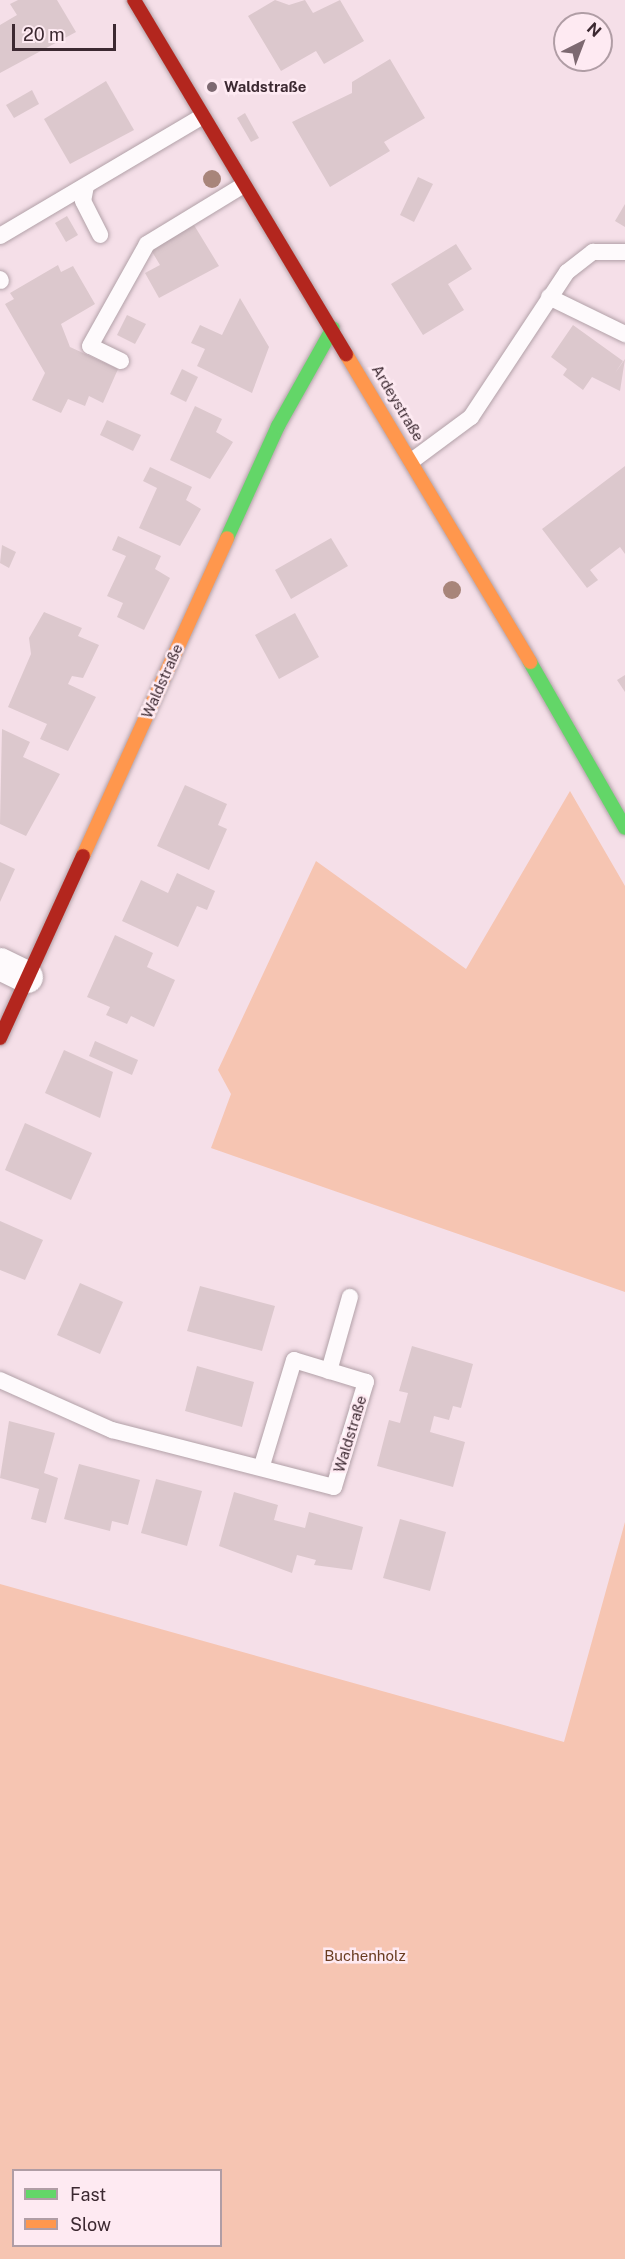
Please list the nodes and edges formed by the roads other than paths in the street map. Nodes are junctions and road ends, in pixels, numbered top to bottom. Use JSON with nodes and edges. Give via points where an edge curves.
{"nodes":[{"id":1,"x":134,"y":0,"type":"edge"},
{"id":2,"x":201,"y":117,"type":"junction"},
{"id":3,"x":86,"y":186,"type":"junction"},
{"id":4,"x":242,"y":186,"type":"junction"},
{"id":5,"x":100,"y":235,"type":"dead end"},
{"id":6,"x":0,"y":236,"type":"edge"},
{"id":7,"x":625,"y":252,"type":"edge"},
{"id":8,"x":549,"y":297,"type":"junction"},
{"id":9,"x":333,"y":328,"type":"junction"},
{"id":10,"x":625,"y":334,"type":"edge"},
{"id":11,"x":121,"y":362,"type":"dead end"},
{"id":12,"x":413,"y":460,"type":"junction"},
{"id":13,"x":625,"y":828,"type":"edge"},
{"id":14,"x":14,"y":970,"type":"edge"},
{"id":15,"x":0,"y":1038,"type":"edge"},
{"id":16,"x":351,"y":1297,"type":"dead end"},
{"id":17,"x":329,"y":1371,"type":"junction"},
{"id":18,"x":0,"y":1380,"type":"edge"},
{"id":19,"x":262,"y":1465,"type":"junction"}],
"edges":[{"from":1,"to":2,"type":"main road","name":"Ardeystraße"},
{"from":2,"to":3,"type":"lane"},
{"from":2,"to":4,"type":"main road","name":"Ardeystraße"},
{"from":3,"to":5,"type":"lane","via":[[83,201]]},
{"from":3,"to":6,"type":"lane"},
{"from":4,"to":9,"type":"main road","name":"Ardeystraße"},
{"from":4,"to":11,"type":"lane","via":[[147,244],[90,346]]},
{"from":7,"to":8,"type":"lane","via":[[594,252],[567,272]]},
{"from":8,"to":10,"type":"lane"},
{"from":8,"to":12,"type":"lane","via":[[471,417]]},
{"from":9,"to":12,"type":"main road","name":"Ardeystraße"},
{"from":9,"to":14,"type":"main road","name":"Waldstraße","via":[[278,426]]},
{"from":12,"to":13,"type":"main road","name":"Ardeystraße"},
{"from":14,"to":15,"type":"main road","name":"Waldstraße"},
{"from":16,"to":17,"type":"lane"},
{"from":17,"to":19,"type":"lane","name":"Waldstraße","via":[[294,1360]]},
{"from":17,"to":19,"type":"lane","name":"Waldstraße","via":[[366,1382],[334,1487]]},
{"from":18,"to":19,"type":"lane","name":"Waldstraße","via":[[112,1431]]}]}
